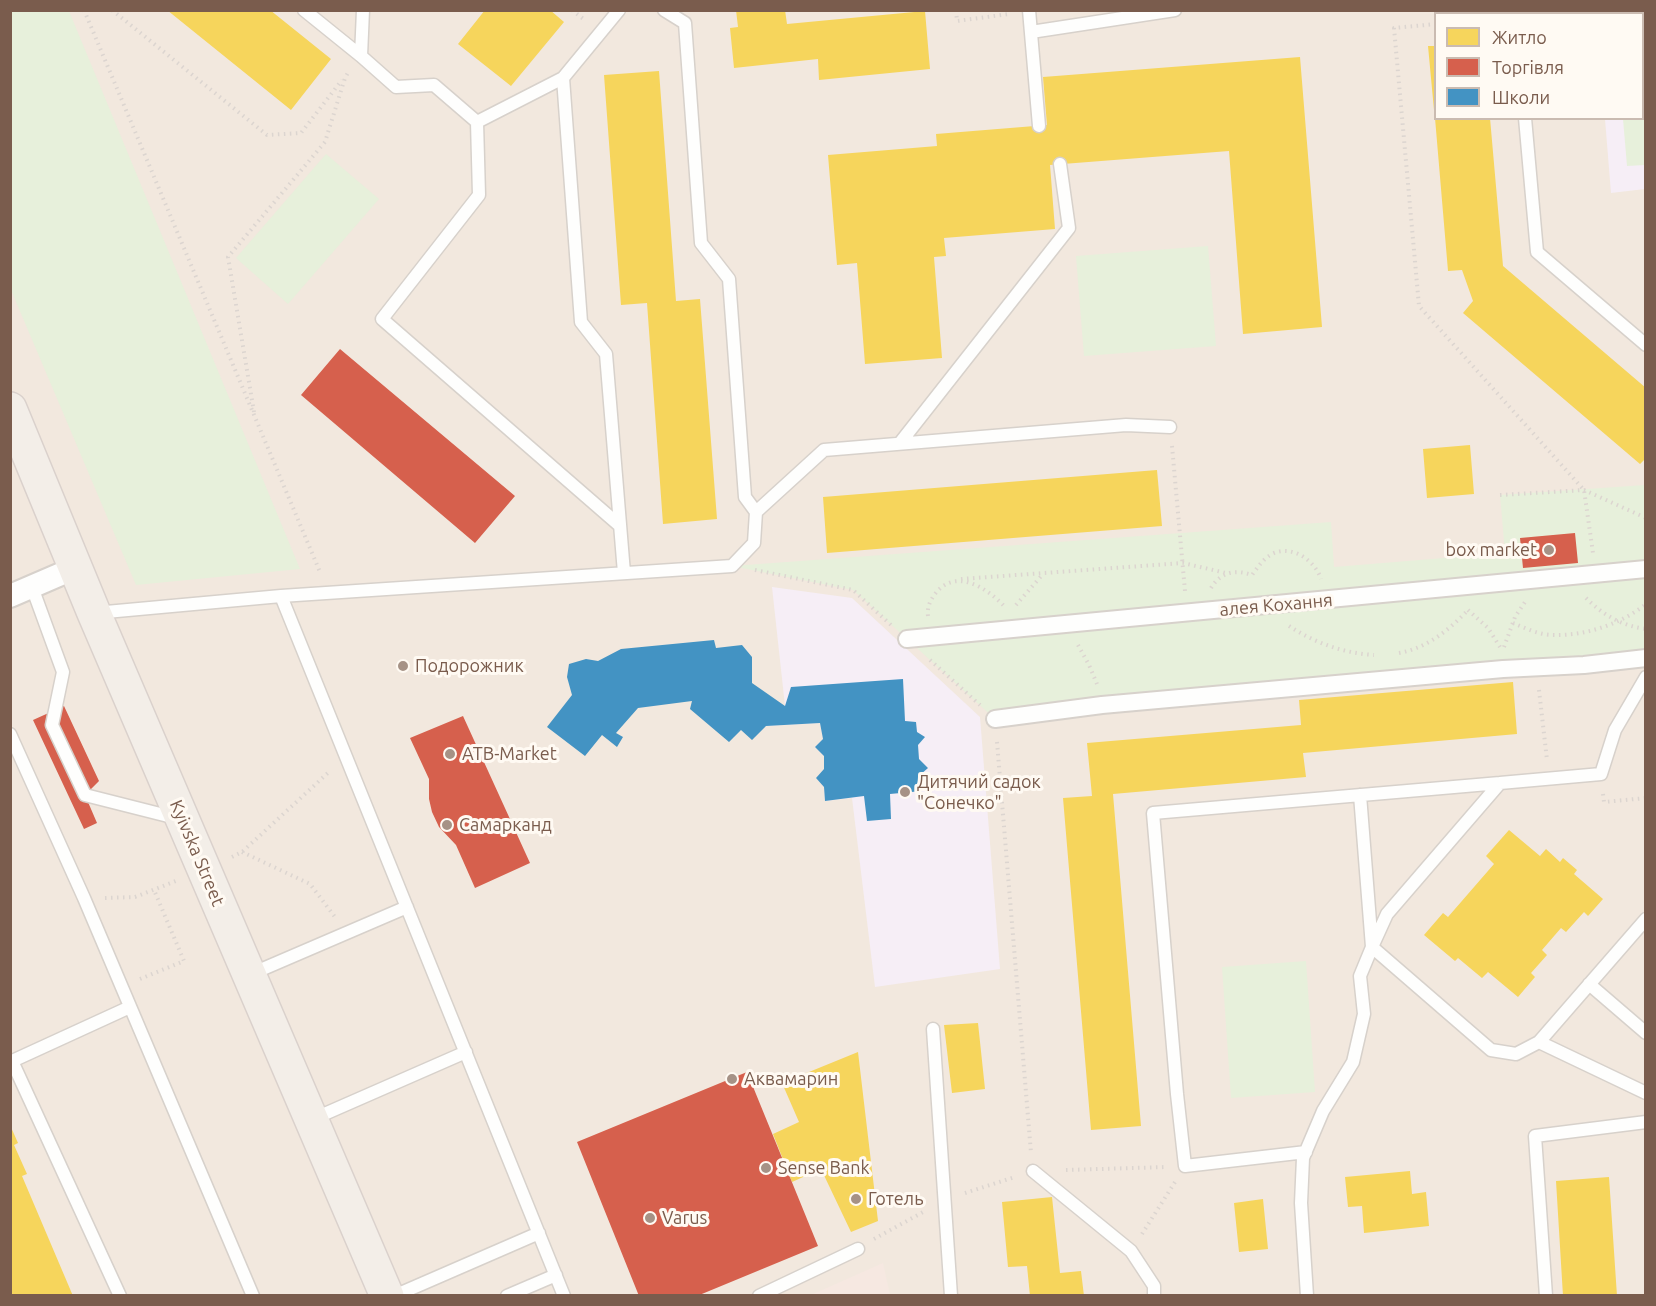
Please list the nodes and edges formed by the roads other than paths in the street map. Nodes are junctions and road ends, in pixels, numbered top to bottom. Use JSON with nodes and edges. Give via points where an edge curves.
{"nodes":[{"id":1,"x":304,"y":10,"type":"edge"},
{"id":2,"x":363,"y":10,"type":"edge"},
{"id":3,"x":619,"y":10,"type":"edge"},
{"id":4,"x":664,"y":10,"type":"edge"},
{"id":5,"x":1175,"y":10,"type":"edge"},
{"id":6,"x":1029,"y":11,"type":"edge"},
{"id":7,"x":1030,"y":32,"type":"junction"},
{"id":8,"x":361,"y":56,"type":"junction"},
{"id":9,"x":562,"y":78,"type":"junction"},
{"id":10,"x":1525,"y":120,"type":"edge"},
{"id":11,"x":477,"y":122,"type":"junction"},
{"id":12,"x":1039,"y":126,"type":"dead end"},
{"id":13,"x":1060,"y":164,"type":"dead end"},
{"id":14,"x":1646,"y":345,"type":"edge"},
{"id":15,"x":10,"y":409,"type":"edge"},
{"id":16,"x":1170,"y":427,"type":"road end"},
{"id":17,"x":900,"y":443,"type":"junction"},
{"id":18,"x":756,"y":512,"type":"junction"},
{"id":19,"x":619,"y":525,"type":"junction"},
{"id":20,"x":75,"y":567,"type":"junction"},
{"id":21,"x":1646,"y":569,"type":"edge"},
{"id":22,"x":624,"y":573,"type":"junction"},
{"id":23,"x":32,"y":587,"type":"junction"},
{"id":24,"x":10,"y":596,"type":"edge"},
{"id":25,"x":281,"y":596,"type":"junction"},
{"id":26,"x":94,"y":613,"type":"junction"},
{"id":27,"x":907,"y":639,"type":"road end"},
{"id":28,"x":1646,"y":658,"type":"edge"},
{"id":29,"x":1646,"y":677,"type":"edge"},
{"id":30,"x":995,"y":719,"type":"road end"},
{"id":31,"x":10,"y":734,"type":"edge"},
{"id":32,"x":1500,"y":783,"type":"junction"},
{"id":33,"x":1360,"y":795,"type":"junction"},
{"id":34,"x":183,"y":820,"type":"junction"},
{"id":35,"x":407,"y":907,"type":"junction"},
{"id":36,"x":1646,"y":919,"type":"edge"},
{"id":37,"x":1372,"y":947,"type":"junction"},
{"id":38,"x":249,"y":975,"type":"junction"},
{"id":39,"x":1589,"y":984,"type":"junction"},
{"id":40,"x":130,"y":1007,"type":"junction"},
{"id":41,"x":933,"y":1029,"type":"dead end"},
{"id":42,"x":1646,"y":1033,"type":"edge"},
{"id":43,"x":1539,"y":1042,"type":"junction"},
{"id":44,"x":466,"y":1052,"type":"junction"},
{"id":45,"x":11,"y":1061,"type":"edge"},
{"id":46,"x":1646,"y":1094,"type":"edge"},
{"id":47,"x":312,"y":1120,"type":"junction"},
{"id":48,"x":1646,"y":1122,"type":"edge"},
{"id":49,"x":1306,"y":1152,"type":"junction"},
{"id":50,"x":1033,"y":1171,"type":"road end"},
{"id":51,"x":539,"y":1233,"type":"junction"},
{"id":52,"x":858,"y":1249,"type":"road end"},
{"id":53,"x":556,"y":1275,"type":"junction"},
{"id":54,"x":120,"y":1296,"type":"edge"},
{"id":55,"x":253,"y":1296,"type":"edge"},
{"id":56,"x":387,"y":1296,"type":"edge"},
{"id":57,"x":394,"y":1296,"type":"edge"},
{"id":58,"x":507,"y":1296,"type":"edge"},
{"id":59,"x":564,"y":1296,"type":"edge"},
{"id":60,"x":759,"y":1296,"type":"edge"},
{"id":61,"x":951,"y":1296,"type":"edge"},
{"id":62,"x":1154,"y":1296,"type":"edge"},
{"id":63,"x":1307,"y":1296,"type":"edge"},
{"id":64,"x":1546,"y":1296,"type":"edge"}],
"edges":[{"from":1,"to":8,"type":"lane"},
{"from":2,"to":8,"type":"lane"},
{"from":3,"to":9,"type":"lane"},
{"from":4,"to":18,"type":"lane","via":[[685,23],[701,243],[729,279],[745,497]]},
{"from":5,"to":7,"type":"lane"},
{"from":6,"to":7,"type":"lane"},
{"from":7,"to":12,"type":"lane"},
{"from":8,"to":11,"type":"lane","via":[[396,87],[434,84]]},
{"from":9,"to":11,"type":"lane"},
{"from":9,"to":19,"type":"lane","via":[[581,321],[606,354]]},
{"from":10,"to":14,"type":"lane","via":[[1537,252]]},
{"from":11,"to":19,"type":"lane","via":[[478,195],[382,319]]},
{"from":13,"to":17,"type":"lane","via":[[1069,228]]},
{"from":15,"to":20,"type":"main road","name":"Kyivska Street"},
{"from":16,"to":17,"type":"lane","via":[[1126,425]]},
{"from":17,"to":18,"type":"lane","via":[[824,450]]},
{"from":18,"to":22,"type":"lane","via":[[754,543],[732,566]]},
{"from":19,"to":22,"type":"lane"},
{"from":20,"to":23,"type":"street"},
{"from":20,"to":26,"type":"main road","name":"Kyivska Street"},
{"from":21,"to":27,"type":"street","name":"алея Кохання"},
{"from":22,"to":25,"type":"lane"},
{"from":23,"to":24,"type":"street"},
{"from":23,"to":34,"type":"lane","via":[[63,672],[52,725],[85,795]]},
{"from":25,"to":26,"type":"lane"},
{"from":25,"to":35,"type":"lane"},
{"from":26,"to":34,"type":"main road","name":"Kyivska Street"},
{"from":28,"to":30,"type":"street","via":[[1102,705]]},
{"from":29,"to":32,"type":"lane","via":[[1615,730],[1601,774]]},
{"from":31,"to":40,"type":"lane"},
{"from":32,"to":33,"type":"lane"},
{"from":32,"to":37,"type":"lane","via":[[1387,914]]},
{"from":33,"to":37,"type":"lane"},
{"from":33,"to":49,"type":"lane","via":[[1153,813],[1185,1166]]},
{"from":34,"to":38,"type":"main road","name":"Kyivska Street"},
{"from":35,"to":38,"type":"lane"},
{"from":35,"to":44,"type":"lane"},
{"from":36,"to":39,"type":"lane"},
{"from":37,"to":43,"type":"lane","via":[[1491,1050],[1516,1054]]},
{"from":37,"to":49,"type":"lane","via":[[1360,976],[1364,1014],[1353,1062],[1323,1111]]},
{"from":38,"to":47,"type":"main road","name":"Kyivska Street"},
{"from":39,"to":42,"type":"lane"},
{"from":39,"to":43,"type":"lane"},
{"from":40,"to":45,"type":"lane"},
{"from":40,"to":55,"type":"lane"},
{"from":41,"to":61,"type":"lane"},
{"from":43,"to":46,"type":"lane"},
{"from":44,"to":47,"type":"lane"},
{"from":44,"to":51,"type":"lane"},
{"from":45,"to":54,"type":"lane"},
{"from":47,"to":56,"type":"main road","name":"Kyivska Street"},
{"from":48,"to":64,"type":"lane","via":[[1535,1136]]},
{"from":49,"to":63,"type":"lane","via":[[1301,1203]]},
{"from":50,"to":62,"type":"lane","via":[[1131,1251],[1154,1286]]},
{"from":51,"to":53,"type":"lane"},
{"from":51,"to":57,"type":"lane"},
{"from":52,"to":60,"type":"lane"},
{"from":53,"to":58,"type":"lane"},
{"from":53,"to":59,"type":"lane"}]}
